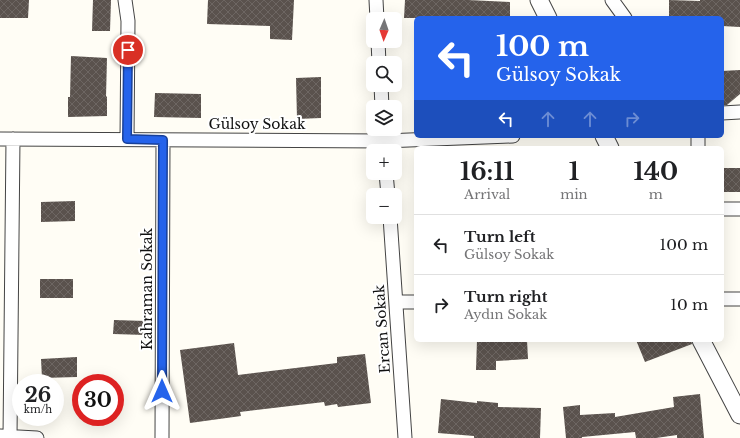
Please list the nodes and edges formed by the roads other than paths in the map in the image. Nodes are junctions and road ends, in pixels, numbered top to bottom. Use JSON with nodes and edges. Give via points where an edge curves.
{"nodes":[{"id":1,"x":125,"y":0,"type":"edge"},
{"id":2,"x":376,"y":0,"type":"edge"},
{"id":3,"x":540,"y":0,"type":"edge"},
{"id":4,"x":612,"y":0,"type":"edge"},
{"id":5,"x":377,"y":12,"type":"edge"},
{"id":6,"x":547,"y":16,"type":"edge"},
{"id":7,"x":624,"y":16,"type":"edge"},
{"id":8,"x":740,"y":112,"type":"edge"},
{"id":9,"x":724,"y":113,"type":"edge"},
{"id":10,"x":448,"y":138,"type":"edge"},
{"id":11,"x":0,"y":139,"type":"edge"},
{"id":12,"x":14,"y":139,"type":"junction"},
{"id":13,"x":127,"y":139,"type":"junction"},
{"id":14,"x":163,"y":140,"type":"junction"},
{"id":15,"x":384,"y":140,"type":"edge"},
{"id":16,"x":724,"y":209,"type":"edge"},
{"id":17,"x":740,"y":209,"type":"edge"},
{"id":18,"x":390,"y":224,"type":"edge"},
{"id":19,"x":724,"y":299,"type":"edge"},
{"id":20,"x":740,"y":299,"type":"edge"},
{"id":21,"x":396,"y":302,"type":"junction"},
{"id":22,"x":414,"y":302,"type":"edge"},
{"id":23,"x":702,"y":342,"type":"edge"},
{"id":24,"x":740,"y":415,"type":"edge"},
{"id":25,"x":5,"y":436,"type":"edge"},
{"id":26,"x":37,"y":438,"type":"edge"},
{"id":27,"x":162,"y":438,"type":"edge"},
{"id":28,"x":405,"y":438,"type":"edge"}],
"edges":[{"from":1,"to":13,"type":"street","via":[[128,21]]},
{"from":2,"to":5,"type":"street"},
{"from":3,"to":6,"type":"street"},
{"from":4,"to":7,"type":"street"},
{"from":8,"to":9,"type":"street"},
{"from":10,"to":15,"type":"street","name":"Gülsoy Sokak"},
{"from":11,"to":12,"type":"street","name":"Gülsoy Sokak"},
{"from":12,"to":13,"type":"street","name":"Gülsoy Sokak"},
{"from":12,"to":25,"type":"street"},
{"from":13,"to":14,"type":"street","name":"Gülsoy Sokak"},
{"from":14,"to":15,"type":"street","name":"Gülsoy Sokak"},
{"from":14,"to":27,"type":"street","name":"Kahraman Sokak"},
{"from":16,"to":17,"type":"street"},
{"from":18,"to":21,"type":"street","name":"Ercan Sokak"},
{"from":19,"to":20,"type":"street"},
{"from":21,"to":22,"type":"street"},
{"from":21,"to":28,"type":"street","name":"Ercan Sokak"},
{"from":23,"to":24,"type":"street"},
{"from":25,"to":26,"type":"street"}]}
